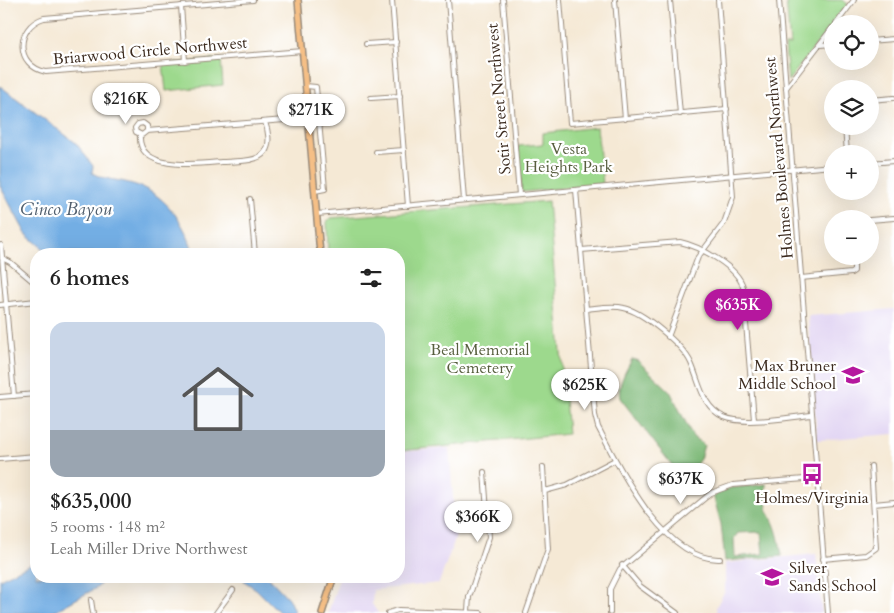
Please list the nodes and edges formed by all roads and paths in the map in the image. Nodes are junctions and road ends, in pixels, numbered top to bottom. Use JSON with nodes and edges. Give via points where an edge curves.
{"nodes":[{"id":1,"x":253,"y":0,"type":"edge"},
{"id":2,"x":298,"y":0,"type":"edge"},
{"id":3,"x":392,"y":0,"type":"edge"},
{"id":4,"x":448,"y":0,"type":"edge"},
{"id":5,"x":503,"y":0,"type":"edge"},
{"id":6,"x":560,"y":0,"type":"edge"},
{"id":7,"x":615,"y":0,"type":"edge"},
{"id":8,"x":670,"y":0,"type":"edge"},
{"id":9,"x":718,"y":0,"type":"edge"},
{"id":10,"x":779,"y":0,"type":"edge"},
{"id":11,"x":854,"y":0,"type":"edge"},
{"id":12,"x":181,"y":6,"type":"junction"},
{"id":13,"x":843,"y":15,"type":"edge"},
{"id":14,"x":824,"y":39,"type":"edge"},
{"id":15,"x":894,"y":39,"type":"edge"},
{"id":16,"x":879,"y":40,"type":"edge"},
{"id":17,"x":396,"y":42,"type":"junction"},
{"id":18,"x":366,"y":44,"type":"dead end"},
{"id":19,"x":820,"y":45,"type":"junction"},
{"id":20,"x":824,"y":45,"type":"edge"},
{"id":21,"x":303,"y":51,"type":"junction"},
{"id":22,"x":185,"y":61,"type":"junction"},
{"id":23,"x":306,"y":86,"type":"junction"},
{"id":24,"x":786,"y":88,"type":"junction"},
{"id":25,"x":400,"y":96,"type":"junction"},
{"id":26,"x":371,"y":98,"type":"dead end"},
{"id":27,"x":894,"y":98,"type":"edge"},
{"id":28,"x":879,"y":99,"type":"edge"},
{"id":29,"x":727,"y":109,"type":"junction"},
{"id":30,"x":680,"y":114,"type":"junction"},
{"id":31,"x":309,"y":118,"type":"junction"},
{"id":32,"x":625,"y":119,"type":"junction"},
{"id":33,"x":265,"y":122,"type":"junction"},
{"id":34,"x":147,"y":131,"type":"junction"},
{"id":35,"x":140,"y":135,"type":"junction"},
{"id":36,"x":404,"y":150,"type":"junction"},
{"id":37,"x":376,"y":152,"type":"dead end"},
{"id":38,"x":264,"y":153,"type":"junction"},
{"id":39,"x":268,"y":157,"type":"dead end"},
{"id":40,"x":894,"y":161,"type":"edge"},
{"id":41,"x":879,"y":162,"type":"edge"},
{"id":42,"x":824,"y":167,"type":"edge"},
{"id":43,"x":792,"y":170,"type":"junction"},
{"id":44,"x":732,"y":175,"type":"junction"},
{"id":45,"x":576,"y":190,"type":"junction"},
{"id":46,"x":315,"y":191,"type":"junction"},
{"id":47,"x":519,"y":195,"type":"junction"},
{"id":48,"x":250,"y":199,"type":"dead end"},
{"id":49,"x":464,"y":200,"type":"junction"},
{"id":50,"x":408,"y":206,"type":"junction"},
{"id":51,"x":317,"y":214,"type":"junction"},
{"id":52,"x":894,"y":218,"type":"edge"},
{"id":53,"x":879,"y":219,"type":"edge"},
{"id":54,"x":1,"y":245,"type":"edge"},
{"id":55,"x":254,"y":248,"type":"edge"},
{"id":56,"x":320,"y":248,"type":"edge"},
{"id":57,"x":581,"y":250,"type":"junction"},
{"id":58,"x":703,"y":251,"type":"junction"},
{"id":59,"x":2,"y":258,"type":"junction"},
{"id":60,"x":854,"y":265,"type":"edge"},
{"id":61,"x":801,"y":278,"type":"junction"},
{"id":62,"x":30,"y":279,"type":"edge"},
{"id":63,"x":30,"y":302,"type":"edge"},
{"id":64,"x":6,"y":304,"type":"junction"},
{"id":65,"x":0,"y":305,"type":"edge"},
{"id":66,"x":586,"y":309,"type":"junction"},
{"id":67,"x":668,"y":337,"type":"junction"},
{"id":68,"x":30,"y":395,"type":"edge"},
{"id":69,"x":14,"y":396,"type":"junction"},
{"id":70,"x":0,"y":398,"type":"edge"},
{"id":71,"x":812,"y":415,"type":"junction"},
{"id":72,"x":754,"y":420,"type":"junction"},
{"id":73,"x":30,"y":456,"type":"edge"},
{"id":74,"x":0,"y":459,"type":"edge"},
{"id":75,"x":615,"y":460,"type":"junction"},
{"id":76,"x":871,"y":466,"type":"dead end"},
{"id":77,"x":543,"y":467,"type":"dead end"},
{"id":78,"x":484,"y":472,"type":"dead end"},
{"id":79,"x":817,"y":478,"type":"junction"},
{"id":80,"x":545,"y":491,"type":"junction"},
{"id":81,"x":894,"y":502,"type":"edge"},
{"id":82,"x":874,"y":504,"type":"junction"},
{"id":83,"x":665,"y":530,"type":"junction"},
{"id":84,"x":720,"y":559,"type":"dead end"},
{"id":85,"x":823,"y":559,"type":"junction"},
{"id":86,"x":622,"y":565,"type":"junction"},
{"id":87,"x":332,"y":583,"type":"edge"},
{"id":88,"x":234,"y":590,"type":"dead end"},
{"id":89,"x":92,"y":600,"type":"dead end"},
{"id":90,"x":468,"y":611,"type":"junction"},
{"id":91,"x":388,"y":612,"type":"edge"},
{"id":92,"x":93,"y":613,"type":"edge"},
{"id":93,"x":216,"y":613,"type":"edge"},
{"id":94,"x":322,"y":613,"type":"edge"},
{"id":95,"x":481,"y":613,"type":"edge"},
{"id":96,"x":526,"y":613,"type":"edge"},
{"id":97,"x":610,"y":613,"type":"edge"},
{"id":98,"x":677,"y":613,"type":"edge"},
{"id":99,"x":828,"y":613,"type":"edge"}],
"edges":[{"from":1,"to":12,"type":"street","name":"Briarwood Circle Northwest"},
{"from":2,"to":21,"type":"main road"},
{"from":3,"to":17,"type":"street"},
{"from":4,"to":49,"type":"street"},
{"from":5,"to":47,"type":"street","name":"Sotir Street Northwest"},
{"from":6,"to":32,"type":"street","via":[[570,123]]},
{"from":7,"to":32,"type":"street"},
{"from":8,"to":30,"type":"street"},
{"from":9,"to":29,"type":"street"},
{"from":10,"to":24,"type":"street","name":"Holmes Boulevard Northwest"},
{"from":11,"to":13,"type":"street"},
{"from":12,"to":22,"type":"street"},
{"from":12,"to":22,"type":"street","name":"Briarwood Circle Northwest","via":[[44,18],[26,30],[22,49],[30,64],[46,72]]},
{"from":14,"to":19,"type":"street"},
{"from":15,"to":16,"type":"street"},
{"from":17,"to":18,"type":"street"},
{"from":17,"to":25,"type":"street"},
{"from":19,"to":20,"type":"street"},
{"from":19,"to":24,"type":"street"},
{"from":21,"to":22,"type":"street","name":"Briarwood Circle Northwest"},
{"from":21,"to":23,"type":"main road"},
{"from":23,"to":31,"type":"main road"},
{"from":23,"to":46,"type":"street","via":[[316,87],[325,189]]},
{"from":24,"to":43,"type":"street","name":"Holmes Boulevard Northwest"},
{"from":25,"to":26,"type":"street"},
{"from":25,"to":36,"type":"street"},
{"from":27,"to":28,"type":"street"},
{"from":29,"to":30,"type":"street"},
{"from":29,"to":44,"type":"street"},
{"from":30,"to":32,"type":"street"},
{"from":31,"to":33,"type":"street"},
{"from":31,"to":46,"type":"main road"},
{"from":33,"to":34,"type":"street"},
{"from":33,"to":38,"type":"street","via":[[268,140]]},
{"from":34,"to":35,"type":"street"},
{"from":34,"to":35,"type":"street","via":[[145,124],[138,124],[135,130]]},
{"from":35,"to":38,"type":"street","via":[[141,147],[149,156],[180,166],[248,160]]},
{"from":36,"to":37,"type":"street"},
{"from":36,"to":50,"type":"street"},
{"from":38,"to":39,"type":"street"},
{"from":40,"to":41,"type":"street"},
{"from":42,"to":43,"type":"street"},
{"from":43,"to":44,"type":"street"},
{"from":43,"to":61,"type":"street","name":"Holmes Boulevard Northwest"},
{"from":44,"to":45,"type":"street"},
{"from":44,"to":58,"type":"street","via":[[730,210]]},
{"from":45,"to":47,"type":"street"},
{"from":45,"to":57,"type":"street"},
{"from":46,"to":51,"type":"main road"},
{"from":47,"to":49,"type":"street"},
{"from":48,"to":55,"type":"street"},
{"from":49,"to":50,"type":"street"},
{"from":50,"to":51,"type":"street"},
{"from":51,"to":56,"type":"main road"},
{"from":52,"to":53,"type":"street"},
{"from":54,"to":59,"type":"street"},
{"from":57,"to":58,"type":"street","via":[[675,242],[690,244]]},
{"from":57,"to":66,"type":"street"},
{"from":58,"to":67,"type":"street"},
{"from":58,"to":72,"type":"street","via":[[735,271],[742,283]]},
{"from":59,"to":62,"type":"street"},
{"from":59,"to":64,"type":"street"},
{"from":60,"to":61,"type":"street","via":[[851,273]]},
{"from":61,"to":71,"type":"street","name":"Holmes Boulevard Northwest"},
{"from":63,"to":64,"type":"street"},
{"from":64,"to":65,"type":"street"},
{"from":64,"to":69,"type":"street"},
{"from":66,"to":67,"type":"street","via":[[614,307],[630,310]]},
{"from":66,"to":75,"type":"street","via":[[595,415]]},
{"from":67,"to":72,"type":"street","via":[[688,358],[705,400],[713,410],[728,418]]},
{"from":68,"to":69,"type":"street"},
{"from":69,"to":70,"type":"street"},
{"from":71,"to":72,"type":"street"},
{"from":71,"to":79,"type":"street","name":"Holmes Boulevard Northwest"},
{"from":73,"to":74,"type":"street"},
{"from":75,"to":80,"type":"street","via":[[567,486]]},
{"from":75,"to":83,"type":"street","via":[[636,498]]},
{"from":76,"to":82,"type":"street"},
{"from":77,"to":80,"type":"street"},
{"from":78,"to":90,"type":"street","via":[[489,537]]},
{"from":79,"to":83,"type":"street","via":[[720,488]]},
{"from":79,"to":85,"type":"street","name":"Holmes Boulevard Northwest"},
{"from":80,"to":96,"type":"street","via":[[548,548]]},
{"from":81,"to":82,"type":"street"},
{"from":82,"to":85,"type":"street","via":[[877,541],[874,551],[866,556]]},
{"from":83,"to":84,"type":"street","via":[[693,554]]},
{"from":83,"to":86,"type":"street"},
{"from":85,"to":99,"type":"street","name":"Holmes Boulevard Northwest"},
{"from":86,"to":97,"type":"street","via":[[610,589]]},
{"from":86,"to":98,"type":"street","via":[[640,586]]},
{"from":87,"to":94,"type":"main road"},
{"from":88,"to":93,"type":"street"},
{"from":89,"to":92,"type":"street"},
{"from":90,"to":91,"type":"street"},
{"from":90,"to":95,"type":"street"}]}
